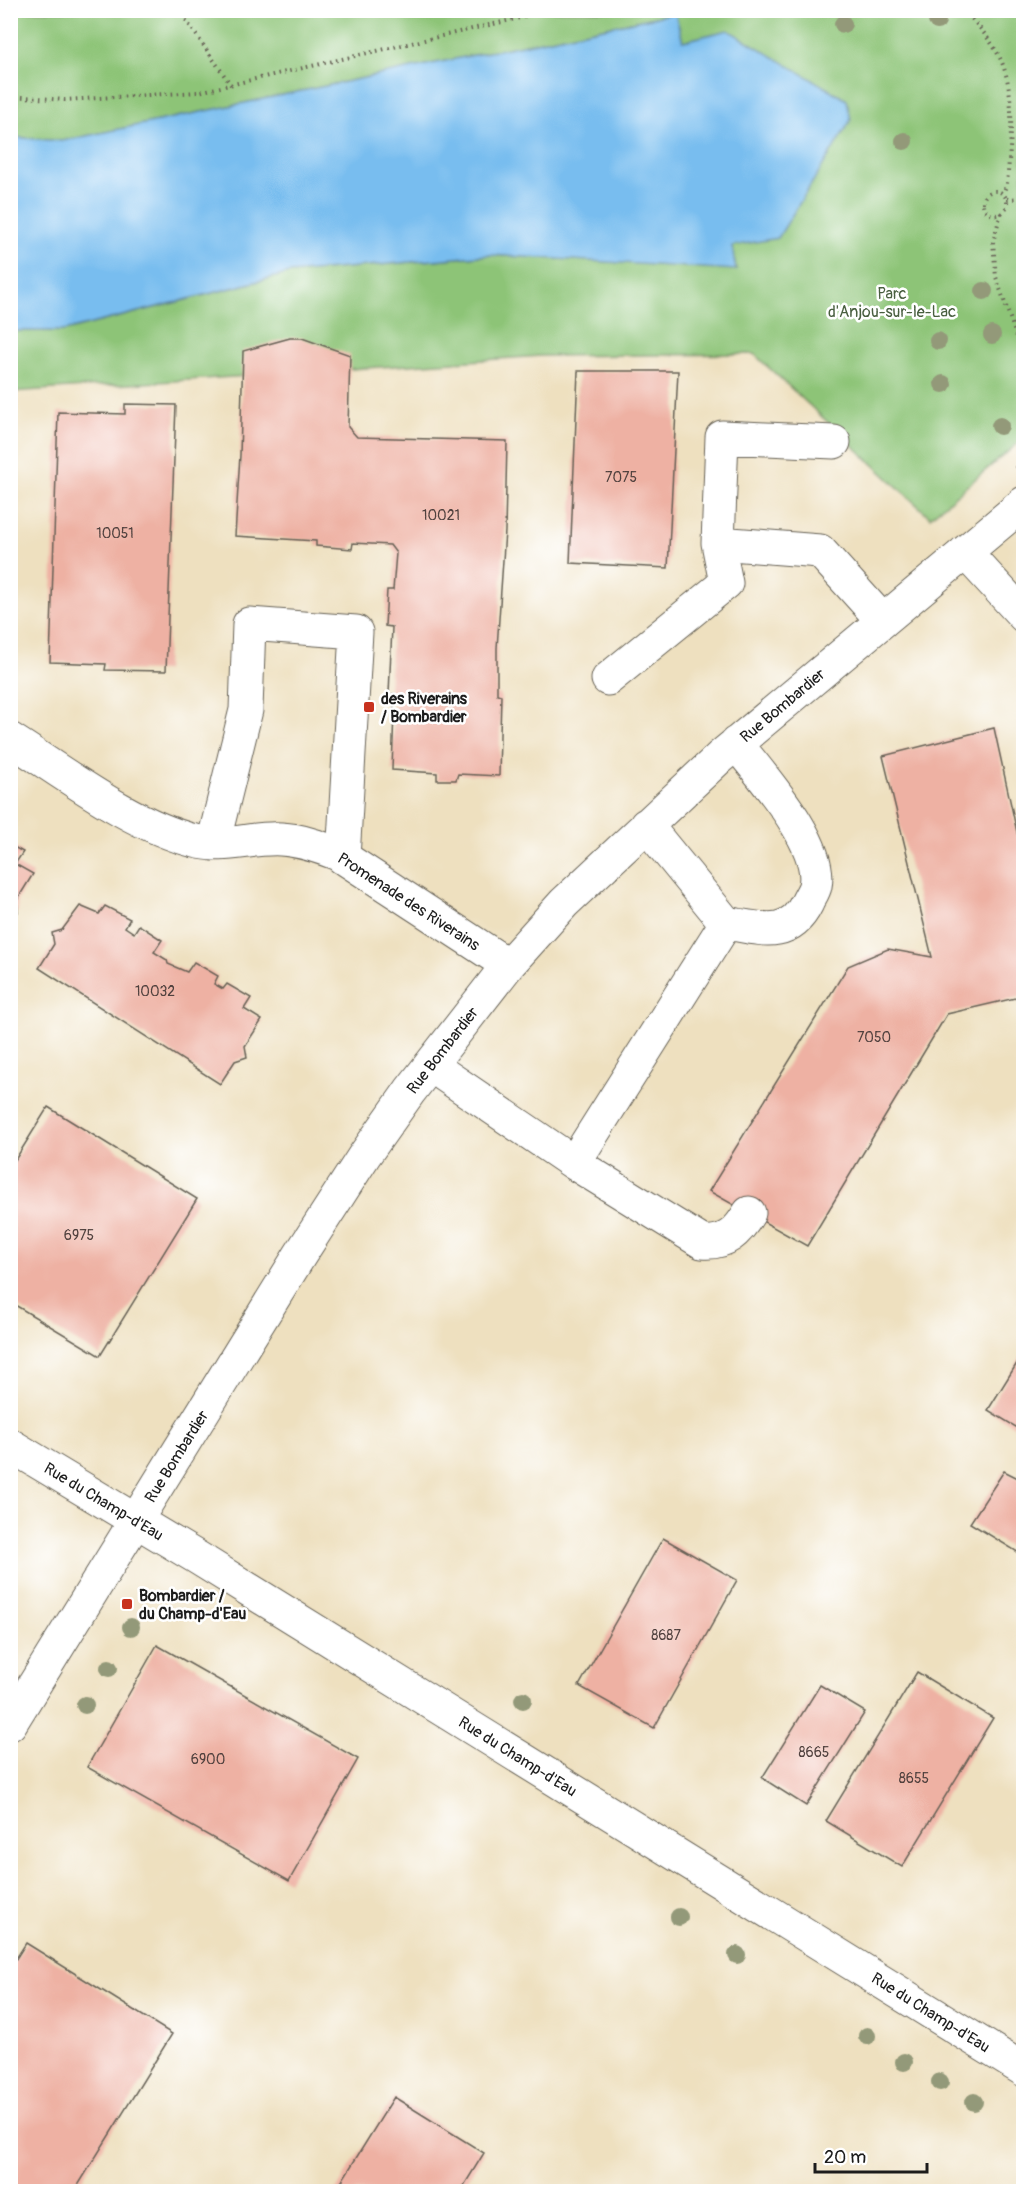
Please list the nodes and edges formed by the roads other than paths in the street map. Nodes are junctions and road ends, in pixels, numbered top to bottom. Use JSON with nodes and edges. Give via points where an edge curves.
{"nodes":[{"id":1,"x":834,"y":442,"type":"dead end"},
{"id":2,"x":1017,"y":508,"type":"edge"},
{"id":3,"x":718,"y":543,"type":"junction"},
{"id":4,"x":965,"y":552,"type":"junction"},
{"id":5,"x":1023,"y":615,"type":"edge"},
{"id":6,"x":883,"y":621,"type":"junction"},
{"id":7,"x":608,"y":679,"type":"dead end"},
{"id":8,"x":10,"y":739,"type":"edge"},
{"id":9,"x":736,"y":743,"type":"junction"},
{"id":10,"x":646,"y":825,"type":"junction"},
{"id":11,"x":213,"y":844,"type":"junction"},
{"id":12,"x":343,"y":858,"type":"junction"},
{"id":13,"x":726,"y":923,"type":"junction"},
{"id":14,"x":508,"y":965,"type":"junction"},
{"id":15,"x":430,"y":1065,"type":"junction"},
{"id":16,"x":574,"y":1162,"type":"junction"},
{"id":17,"x":749,"y":1213,"type":"dead end"},
{"id":18,"x":10,"y":1444,"type":"edge"},
{"id":19,"x":135,"y":1521,"type":"junction"},
{"id":20,"x":10,"y":1724,"type":"edge"},
{"id":21,"x":1023,"y":2070,"type":"edge"}],
"edges":[{"from":1,"to":3,"type":"street","via":[[722,437]]},
{"from":2,"to":4,"type":"street","name":"Rue Bombardier"},
{"from":3,"to":6,"type":"street","via":[[820,551]]},
{"from":3,"to":7,"type":"street","via":[[726,584]]},
{"from":4,"to":5,"type":"street"},
{"from":4,"to":6,"type":"street","name":"Rue Bombardier"},
{"from":6,"to":9,"type":"street","name":"Rue Bombardier"},
{"from":8,"to":11,"type":"street","name":"Promenade des Riverains","via":[[130,814],[195,841]]},
{"from":9,"to":10,"type":"street","name":"Rue Bombardier"},
{"from":9,"to":13,"type":"street","via":[[798,824],[814,862],[815,886],[804,908],[785,927],[775,930]]},
{"from":10,"to":13,"type":"street"},
{"from":10,"to":14,"type":"street","name":"Rue Bombardier","via":[[564,903]]},
{"from":11,"to":12,"type":"street","name":"Promenade des Riverains","via":[[281,839],[313,844]]},
{"from":11,"to":12,"type":"street","via":[[246,710],[249,624],[356,632]]},
{"from":12,"to":14,"type":"street","name":"Promenade des Riverains"},
{"from":13,"to":16,"type":"street"},
{"from":14,"to":15,"type":"street","name":"Rue Bombardier"},
{"from":15,"to":16,"type":"street"},
{"from":15,"to":19,"type":"street","name":"Rue Bombardier","via":[[364,1156]]},
{"from":16,"to":17,"type":"street","via":[[702,1242],[727,1239]]},
{"from":18,"to":19,"type":"street","name":"Rue du Champ-d'Eau"},
{"from":19,"to":20,"type":"street","name":"Rue Bombardier"},
{"from":19,"to":21,"type":"street","name":"Rue du Champ-d'Eau"}]}
